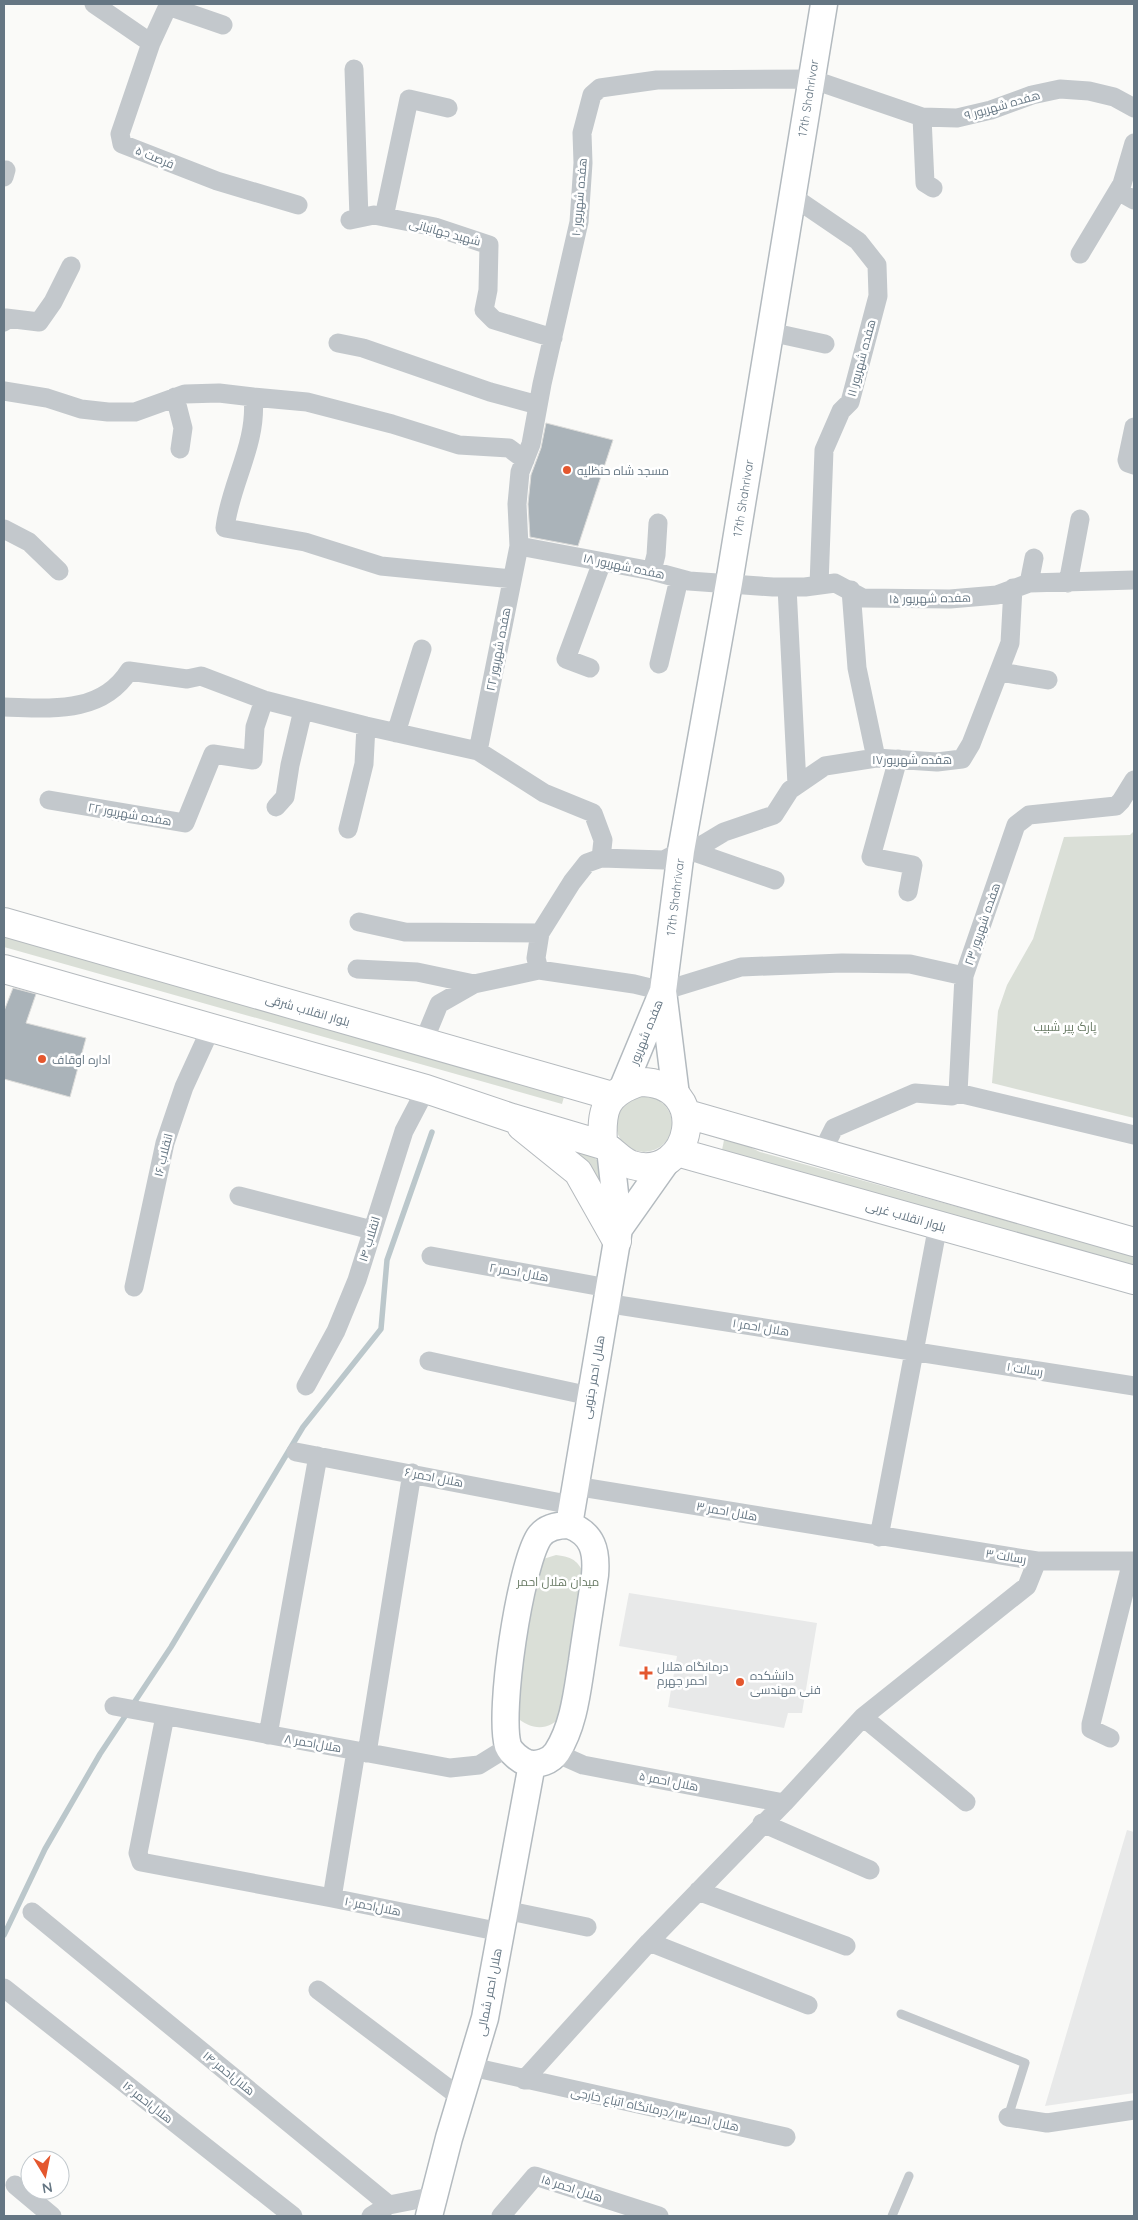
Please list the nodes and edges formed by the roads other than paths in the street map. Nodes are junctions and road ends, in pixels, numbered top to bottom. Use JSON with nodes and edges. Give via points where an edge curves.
{"nodes":[{"id":1,"x":94,"y":4,"type":"edge"},
{"id":2,"x":824,"y":4,"type":"edge"},
{"id":3,"x":223,"y":25,"type":"dead end"},
{"id":4,"x":151,"y":43,"type":"junction"},
{"id":5,"x":354,"y":69,"type":"dead end"},
{"id":6,"x":811,"y":79,"type":"junction"},
{"id":7,"x":448,"y":108,"type":"dead end"},
{"id":8,"x":1134,"y":108,"type":"edge"},
{"id":9,"x":922,"y":116,"type":"junction"},
{"id":10,"x":1134,"y":143,"type":"edge"},
{"id":11,"x":933,"y":188,"type":"dead end"},
{"id":12,"x":1118,"y":191,"type":"junction"},
{"id":13,"x":792,"y":196,"type":"junction"},
{"id":14,"x":1134,"y":200,"type":"edge"},
{"id":15,"x":298,"y":205,"type":"dead end"},
{"id":16,"x":384,"y":217,"type":"junction"},
{"id":17,"x":1080,"y":254,"type":"dead end"},
{"id":18,"x":71,"y":266,"type":"dead end"},
{"id":19,"x":4,"y":322,"type":"edge"},
{"id":20,"x":770,"y":332,"type":"junction"},
{"id":21,"x":553,"y":338,"type":"junction"},
{"id":22,"x":338,"y":343,"type":"dead end"},
{"id":23,"x":824,"y":344,"type":"dead end"},
{"id":24,"x":4,"y":391,"type":"edge"},
{"id":25,"x":175,"y":397,"type":"junction"},
{"id":26,"x":253,"y":397,"type":"junction"},
{"id":27,"x":538,"y":405,"type":"junction"},
{"id":28,"x":1134,"y":427,"type":"edge"},
{"id":29,"x":180,"y":449,"type":"dead end"},
{"id":30,"x":525,"y":460,"type":"junction"},
{"id":31,"x":1134,"y":465,"type":"edge"},
{"id":32,"x":1080,"y":519,"type":"dead end"},
{"id":33,"x":658,"y":523,"type":"dead end"},
{"id":34,"x":4,"y":529,"type":"edge"},
{"id":35,"x":519,"y":546,"type":"junction"},
{"id":36,"x":1034,"y":558,"type":"dead end"},
{"id":37,"x":602,"y":562,"type":"junction"},
{"id":38,"x":59,"y":571,"type":"dead end"},
{"id":39,"x":652,"y":571,"type":"junction"},
{"id":40,"x":512,"y":579,"type":"junction"},
{"id":41,"x":679,"y":579,"type":"junction"},
{"id":42,"x":1134,"y":580,"type":"edge"},
{"id":43,"x":729,"y":583,"type":"junction"},
{"id":44,"x":1068,"y":583,"type":"junction"},
{"id":45,"x":819,"y":585,"type":"junction"},
{"id":46,"x":1021,"y":586,"type":"junction"},
{"id":47,"x":787,"y":587,"type":"junction"},
{"id":48,"x":851,"y":590,"type":"junction"},
{"id":49,"x":422,"y":649,"type":"dead end"},
{"id":50,"x":659,"y":664,"type":"dead end"},
{"id":51,"x":590,"y":668,"type":"dead end"},
{"id":52,"x":1000,"y":672,"type":"junction"},
{"id":53,"x":1048,"y":680,"type":"dead end"},
{"id":54,"x":264,"y":700,"type":"junction"},
{"id":55,"x":4,"y":707,"type":"edge"},
{"id":56,"x":303,"y":710,"type":"junction"},
{"id":57,"x":366,"y":726,"type":"junction"},
{"id":58,"x":396,"y":733,"type":"junction"},
{"id":59,"x":478,"y":751,"type":"junction"},
{"id":60,"x":876,"y":758,"type":"junction"},
{"id":61,"x":898,"y":759,"type":"junction"},
{"id":62,"x":1134,"y":780,"type":"edge"},
{"id":63,"x":797,"y":785,"type":"junction"},
{"id":64,"x":49,"y":800,"type":"dead end"},
{"id":65,"x":276,"y":807,"type":"dead end"},
{"id":66,"x":348,"y":829,"type":"dead end"},
{"id":67,"x":681,"y":851,"type":"junction"},
{"id":68,"x":602,"y":858,"type":"junction"},
{"id":69,"x":775,"y":880,"type":"dead end"},
{"id":70,"x":908,"y":892,"type":"dead end"},
{"id":71,"x":4,"y":922,"type":"edge"},
{"id":72,"x":359,"y":922,"type":"dead end"},
{"id":73,"x":540,"y":934,"type":"junction"},
{"id":74,"x":4,"y":969,"type":"edge"},
{"id":75,"x":357,"y":969,"type":"dead end"},
{"id":76,"x":539,"y":970,"type":"junction"},
{"id":77,"x":964,"y":976,"type":"junction"},
{"id":78,"x":474,"y":984,"type":"junction"},
{"id":79,"x":663,"y":991,"type":"junction"},
{"id":80,"x":211,"y":1028,"type":"junction"},
{"id":81,"x":422,"y":1043,"type":"junction"},
{"id":82,"x":426,"y":1089,"type":"junction"},
{"id":83,"x":618,"y":1092,"type":"junction"},
{"id":84,"x":958,"y":1093,"type":"junction"},
{"id":85,"x":681,"y":1105,"type":"junction"},
{"id":86,"x":512,"y":1118,"type":"junction"},
{"id":87,"x":1134,"y":1135,"type":"edge"},
{"id":88,"x":606,"y":1147,"type":"junction"},
{"id":89,"x":821,"y":1154,"type":"junction"},
{"id":90,"x":672,"y":1156,"type":"junction"},
{"id":91,"x":239,"y":1196,"type":"dead end"},
{"id":92,"x":938,"y":1225,"type":"junction"},
{"id":93,"x":372,"y":1230,"type":"junction"},
{"id":94,"x":618,"y":1235,"type":"junction"},
{"id":95,"x":1134,"y":1242,"type":"edge"},
{"id":96,"x":430,"y":1256,"type":"dead end"},
{"id":97,"x":1134,"y":1280,"type":"edge"},
{"id":98,"x":134,"y":1287,"type":"dead end"},
{"id":99,"x":607,"y":1295,"type":"junction"},
{"id":100,"x":916,"y":1352,"type":"junction"},
{"id":101,"x":429,"y":1361,"type":"dead end"},
{"id":102,"x":306,"y":1386,"type":"dead end"},
{"id":103,"x":1134,"y":1386,"type":"edge"},
{"id":104,"x":590,"y":1396,"type":"junction"},
{"id":105,"x":296,"y":1452,"type":"dead end"},
{"id":106,"x":318,"y":1456,"type":"junction"},
{"id":107,"x":412,"y":1473,"type":"junction"},
{"id":108,"x":572,"y":1505,"type":"junction"},
{"id":109,"x":879,"y":1537,"type":"junction"},
{"id":110,"x":1037,"y":1561,"type":"junction"},
{"id":111,"x":1133,"y":1561,"type":"edge"},
{"id":112,"x":114,"y":1706,"type":"dead end"},
{"id":113,"x":165,"y":1716,"type":"junction"},
{"id":114,"x":863,"y":1717,"type":"junction"},
{"id":115,"x":268,"y":1735,"type":"junction"},
{"id":116,"x":1110,"y":1738,"type":"dead end"},
{"id":117,"x":508,"y":1747,"type":"junction"},
{"id":118,"x":362,"y":1752,"type":"junction"},
{"id":119,"x":556,"y":1753,"type":"junction"},
{"id":120,"x":532,"y":1764,"type":"junction"},
{"id":121,"x":966,"y":1802,"type":"dead end"},
{"id":122,"x":784,"y":1803,"type":"junction"},
{"id":123,"x":762,"y":1823,"type":"junction"},
{"id":124,"x":870,"y":1870,"type":"dead end"},
{"id":125,"x":698,"y":1891,"type":"junction"},
{"id":126,"x":332,"y":1898,"type":"junction"},
{"id":127,"x":32,"y":1912,"type":"dead end"},
{"id":128,"x":503,"y":1921,"type":"junction"},
{"id":129,"x":587,"y":1928,"type":"dead end"},
{"id":130,"x":649,"y":1942,"type":"junction"},
{"id":131,"x":846,"y":1946,"type":"dead end"},
{"id":132,"x":4,"y":1988,"type":"edge"},
{"id":133,"x":318,"y":1990,"type":"dead end"},
{"id":134,"x":808,"y":2005,"type":"dead end"},
{"id":135,"x":902,"y":2014,"type":"dead end"},
{"id":136,"x":472,"y":2067,"type":"junction"},
{"id":137,"x":524,"y":2080,"type":"junction"},
{"id":138,"x":461,"y":2098,"type":"junction"},
{"id":139,"x":1134,"y":2110,"type":"edge"},
{"id":140,"x":1008,"y":2117,"type":"joint"},
{"id":141,"x":786,"y":2137,"type":"dead end"},
{"id":142,"x":909,"y":2176,"type":"dead end"},
{"id":143,"x":15,"y":2185,"type":"dead end"},
{"id":144,"x":389,"y":2205,"type":"junction"},
{"id":145,"x":432,"y":2206,"type":"edge"},
{"id":146,"x":52,"y":2216,"type":"edge"},
{"id":147,"x":293,"y":2216,"type":"edge"},
{"id":148,"x":371,"y":2216,"type":"edge"},
{"id":149,"x":501,"y":2216,"type":"edge"},
{"id":150,"x":659,"y":2216,"type":"edge"},
{"id":151,"x":892,"y":2216,"type":"edge"}],
"edges":[{"from":1,"to":4,"type":"street"},
{"from":2,"to":6,"type":"main road","name":"17th Shahrivar"},
{"from":3,"to":4,"type":"street","via":[[168,6]]},
{"from":4,"to":15,"type":"street","name":"فرصت ۵","via":[[120,134],[122,144],[217,181]]},
{"from":5,"to":16,"type":"street","name":"شهید جهانبانی","via":[[354,219],[374,215]]},
{"from":6,"to":9,"type":"street","name":"هفده شهریور ۹"},
{"from":6,"to":13,"type":"main road","name":"17th Shahrivar"},
{"from":6,"to":21,"type":"street","name":"هفده شهریور ۱۰","via":[[657,80],[600,88],[592,94],[582,133],[579,222]]},
{"from":7,"to":16,"type":"street","via":[[409,99]]},
{"from":8,"to":9,"type":"street","name":"هفده شهریور ۹","via":[[1114,96],[1060,89],[957,118]]},
{"from":9,"to":11,"type":"street","via":[[925,183]]},
{"from":10,"to":12,"type":"street"},
{"from":12,"to":14,"type":"street"},
{"from":12,"to":17,"type":"street"},
{"from":13,"to":20,"type":"main road","name":"17th Shahrivar"},
{"from":13,"to":45,"type":"street","name":"هفده شهریور ۱۱","via":[[858,241],[877,265],[878,296],[850,402],[841,411],[824,450]]},
{"from":16,"to":21,"type":"street","name":"شهید جهانبانی","via":[[435,227],[489,245],[484,310],[494,320]]},
{"from":18,"to":19,"type":"street","via":[[39,322],[6,318]]},
{"from":20,"to":23,"type":"street"},
{"from":20,"to":43,"type":"main road","name":"17th Shahrivar"},
{"from":21,"to":27,"type":"street","name":"هفده شهریور ۱۰"},
{"from":22,"to":27,"type":"street","via":[[363,348],[490,392]]},
{"from":24,"to":25,"type":"street","via":[[108,412],[135,412]]},
{"from":25,"to":26,"type":"street","via":[[219,393]]},
{"from":25,"to":29,"type":"street","via":[[183,428]]},
{"from":26,"to":30,"type":"street","via":[[307,402],[392,424],[459,446],[509,448]]},
{"from":26,"to":40,"type":"street","via":[[255,412],[250,437],[227,508],[225,528],[305,542],[381,566]]},
{"from":27,"to":30,"type":"street","name":"هفده شهریور ۱۰"},
{"from":28,"to":31,"type":"street","via":[[1127,460]]},
{"from":30,"to":35,"type":"street","name":"هفده شهریور ۱۰","via":[[520,472],[517,504]]},
{"from":32,"to":44,"type":"street"},
{"from":33,"to":39,"type":"street"},
{"from":34,"to":38,"type":"street","via":[[28,542]]},
{"from":35,"to":37,"type":"street","name":"هفده شهریور ۱۸"},
{"from":35,"to":40,"type":"street","name":"هفده شهریور ۲۲"},
{"from":36,"to":46,"type":"street","name":"هفده شهریور۱۷"},
{"from":37,"to":39,"type":"street","name":"هفده شهریور ۱۸"},
{"from":37,"to":51,"type":"street","via":[[566,659]]},
{"from":39,"to":41,"type":"street","name":"هفده شهریور ۱۸"},
{"from":40,"to":59,"type":"street","name":"هفده شهریور ۲۲"},
{"from":41,"to":43,"type":"street","name":"هفده شهریور ۱۸"},
{"from":41,"to":50,"type":"street"},
{"from":42,"to":44,"type":"street","name":"هفده شهریور ۱۵"},
{"from":43,"to":47,"type":"street","name":"هفده شهریور ۱۵"},
{"from":43,"to":67,"type":"main road","name":"17th Shahrivar"},
{"from":44,"to":46,"type":"street","name":"هفده شهریور ۱۵"},
{"from":45,"to":47,"type":"street","name":"هفده شهریور ۱۵"},
{"from":45,"to":48,"type":"street","name":"هفده شهریور ۱۵","via":[[835,583]]},
{"from":46,"to":48,"type":"street","name":"هفده شهریور ۱۵","via":[[997,595],[909,600],[863,598]]},
{"from":46,"to":52,"type":"street","name":"هفده شهریور۱۷","via":[[1010,643]]},
{"from":47,"to":63,"type":"street"},
{"from":48,"to":60,"type":"street","via":[[857,668]]},
{"from":49,"to":58,"type":"street"},
{"from":52,"to":53,"type":"street"},
{"from":52,"to":61,"type":"street","name":"هفده شهریور۱۷","via":[[962,759],[936,762]]},
{"from":54,"to":55,"type":"street","via":[[201,676],[187,679],[129,671],[105,697],[80,705]]},
{"from":54,"to":56,"type":"street"},
{"from":54,"to":64,"type":"street","name":"هفده شهریور ۲۲","via":[[255,727],[253,760],[213,754],[185,823]]},
{"from":56,"to":57,"type":"street"},
{"from":56,"to":65,"type":"street","via":[[285,797]]},
{"from":57,"to":58,"type":"street"},
{"from":57,"to":66,"type":"street","via":[[364,764]]},
{"from":58,"to":59,"type":"street"},
{"from":59,"to":68,"type":"street","via":[[544,793],[593,813],[603,840]]},
{"from":60,"to":61,"type":"street","name":"هفده شهریور۱۷"},
{"from":60,"to":63,"type":"street","name":"هفده شهریور۱۷","via":[[825,766]]},
{"from":61,"to":70,"type":"street","via":[[871,857],[913,865]]},
{"from":62,"to":77,"type":"street","name":"هفده شهریور ۲۳","via":[[1116,806],[1029,815],[1016,825]]},
{"from":63,"to":67,"type":"street","name":"هفده شهریور۱۷","via":[[790,790],[774,815]]},
{"from":67,"to":68,"type":"street","via":[[664,860]]},
{"from":67,"to":69,"type":"street","via":[[697,853]]},
{"from":67,"to":79,"type":"main road","name":"17th Shahrivar"},
{"from":68,"to":73,"type":"street","via":[[587,864],[582,870]]},
{"from":71,"to":81,"type":"main road","name":"بلوار انقلاب شرقی"},
{"from":72,"to":73,"type":"street","via":[[405,932]]},
{"from":73,"to":76,"type":"street","via":[[536,958]]},
{"from":74,"to":80,"type":"main road"},
{"from":75,"to":78,"type":"street","via":[[417,972]]},
{"from":76,"to":78,"type":"street"},
{"from":76,"to":79,"type":"street"},
{"from":77,"to":79,"type":"street","name":"هفده شهریور ۲۳","via":[[910,964],[741,967]]},
{"from":77,"to":84,"type":"street"},
{"from":78,"to":81,"type":"street","via":[[439,1004]]},
{"from":79,"to":83,"type":"main road","name":"هفده شهریور"},
{"from":79,"to":85,"type":"main road","name":"هفده شهریور"},
{"from":80,"to":82,"type":"main road"},
{"from":80,"to":98,"type":"street","name":"انقلاب ۱۶","via":[[184,1087],[165,1143]]},
{"from":81,"to":83,"type":"main road","name":"بلوار انقلاب شرقی"},
{"from":82,"to":86,"type":"main road"},
{"from":82,"to":93,"type":"street","name":"انقلاب ۱۴","via":[[404,1131]]},
{"from":83,"to":85,"type":"main road","via":[[640,1082],[660,1084]]},
{"from":83,"to":88,"type":"main road","via":[[605,1108],[602,1122]]},
{"from":84,"to":87,"type":"street"},
{"from":84,"to":89,"type":"street","via":[[952,1096],[915,1093],[834,1128]]},
{"from":85,"to":89,"type":"main road"},
{"from":85,"to":90,"type":"main road","via":[[688,1128],[684,1141]]},
{"from":86,"to":88,"type":"main road"},
{"from":86,"to":94,"type":"main road","via":[[578,1172]]},
{"from":88,"to":90,"type":"main road","via":[[633,1165],[650,1166]]},
{"from":88,"to":94,"type":"main road","name":"هلال احمر جنوبی"},
{"from":89,"to":95,"type":"main road"},
{"from":90,"to":92,"type":"main road","name":"بلوار انقلاب غربی"},
{"from":90,"to":94,"type":"main road","name":"هلال احمر جنوبی"},
{"from":91,"to":93,"type":"street"},
{"from":92,"to":97,"type":"main road","name":"بلوار انقلاب غربی"},
{"from":92,"to":100,"type":"street"},
{"from":93,"to":102,"type":"street","name":"انقلاب ۱۴","via":[[336,1331]]},
{"from":94,"to":99,"type":"main road","name":"هلال احمر جنوبی"},
{"from":96,"to":99,"type":"street","name":"هلال احمر ۲"},
{"from":99,"to":100,"type":"street","name":"هلال احمر ۱"},
{"from":99,"to":104,"type":"main road","name":"هلال احمر جنوبی"},
{"from":100,"to":103,"type":"street","name":"رسالت ۱"},
{"from":100,"to":109,"type":"street"},
{"from":101,"to":104,"type":"street"},
{"from":104,"to":108,"type":"main road","name":"هلال احمر جنوبی"},
{"from":105,"to":106,"type":"street","name":"هلال احمر ۶"},
{"from":106,"to":107,"type":"street","name":"هلال احمر ۶"},
{"from":106,"to":115,"type":"street"},
{"from":107,"to":108,"type":"street","name":"هلال احمر ۶"},
{"from":107,"to":118,"type":"street","name":"هلال‌احمر ۱۰"},
{"from":108,"to":109,"type":"street","name":"هلال احمر ۳"},
{"from":108,"to":117,"type":"main road","via":[[554,1526],[540,1536],[528,1561],[505,1691]]},
{"from":108,"to":119,"type":"main road","via":[[597,1558],[574,1710]]},
{"from":109,"to":110,"type":"street","name":"رسالت ۳"},
{"from":110,"to":111,"type":"street","name":"رسالت ۳"},
{"from":110,"to":114,"type":"street","via":[[1027,1586]]},
{"from":111,"to":116,"type":"street","via":[[1091,1724],[1094,1732]]},
{"from":112,"to":113,"type":"street","name":"هلال‌احمر ۸"},
{"from":113,"to":115,"type":"street","name":"هلال‌احمر ۸"},
{"from":113,"to":126,"type":"street","via":[[138,1853],[141,1862]]},
{"from":114,"to":121,"type":"street"},
{"from":114,"to":122,"type":"street"},
{"from":115,"to":118,"type":"street","name":"هلال‌احمر ۸"},
{"from":117,"to":118,"type":"street","name":"هلال‌احمر ۸","via":[[479,1765],[450,1768]]},
{"from":117,"to":120,"type":"main road","via":[[520,1760]]},
{"from":118,"to":126,"type":"street","name":"هلال‌احمر ۱۰"},
{"from":119,"to":120,"type":"main road","via":[[548,1761]]},
{"from":119,"to":122,"type":"street","name":"هلال احمر ۵","via":[[583,1765]]},
{"from":120,"to":128,"type":"main road","name":"هلال احمر شمالی"},
{"from":122,"to":123,"type":"street"},
{"from":123,"to":124,"type":"street"},
{"from":123,"to":125,"type":"street"},
{"from":125,"to":130,"type":"street"},
{"from":125,"to":131,"type":"street"},
{"from":126,"to":128,"type":"street","name":"هلال‌احمر ۱۰"},
{"from":127,"to":144,"type":"street","name":"هلال‌احمر ۱۴"},
{"from":128,"to":129,"type":"street","name":"هلال‌احمر ۱۰"},
{"from":128,"to":136,"type":"main road","name":"هلال احمر شمالی","via":[[485,2018]]},
{"from":130,"to":134,"type":"street"},
{"from":130,"to":137,"type":"street"},
{"from":132,"to":147,"type":"street","name":"هلال‌احمر ۱۶"},
{"from":133,"to":138,"type":"street"},
{"from":135,"to":140,"type":"lane","via":[[1025,2063]]},
{"from":136,"to":137,"type":"street","name":"هلال احمر ۱۳/درمانگاه اتباع خارجی"},
{"from":136,"to":138,"type":"main road","name":"هلال احمر شمالی"},
{"from":137,"to":141,"type":"street","name":"هلال احمر ۱۳/درمانگاه اتباع خارجی"},
{"from":138,"to":145,"type":"main road","name":"هلال احمر شمالی"},
{"from":139,"to":140,"type":"street","via":[[1047,2123]]},
{"from":142,"to":151,"type":"lane"},
{"from":143,"to":146,"type":"street"},
{"from":144,"to":145,"type":"street"},
{"from":144,"to":148,"type":"street"},
{"from":149,"to":150,"type":"street","name":"هلال احمر ۱۵","via":[[535,2176]]}]}
